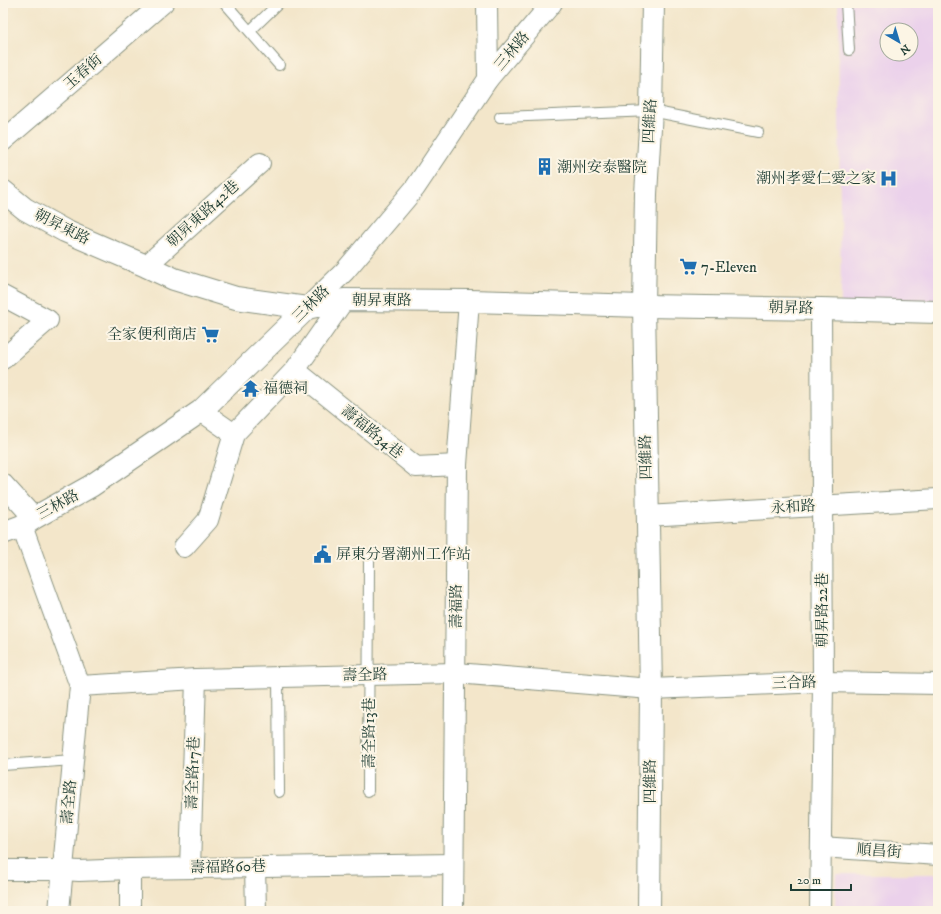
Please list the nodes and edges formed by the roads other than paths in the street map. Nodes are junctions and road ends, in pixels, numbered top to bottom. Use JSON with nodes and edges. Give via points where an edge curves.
{"nodes":[{"id":1,"x":163,"y":3,"type":"edge"},
{"id":2,"x":225,"y":3,"type":"edge"},
{"id":3,"x":279,"y":3,"type":"edge"},
{"id":4,"x":487,"y":3,"type":"edge"},
{"id":5,"x":552,"y":3,"type":"edge"},
{"id":6,"x":653,"y":3,"type":"edge"},
{"id":7,"x":846,"y":3,"type":"edge"},
{"id":8,"x":250,"y":31,"type":"junction"},
{"id":9,"x":849,"y":50,"type":"dead end"},
{"id":10,"x":279,"y":65,"type":"dead end"},
{"id":11,"x":488,"y":79,"type":"junction"},
{"id":12,"x":651,"y":111,"type":"junction"},
{"id":13,"x":500,"y":117,"type":"dead end"},
{"id":14,"x":758,"y":132,"type":"dead end"},
{"id":15,"x":3,"y":141,"type":"edge"},
{"id":16,"x":260,"y":163,"type":"dead end"},
{"id":17,"x":3,"y":191,"type":"edge"},
{"id":18,"x":146,"y":266,"type":"junction"},
{"id":19,"x":3,"y":296,"type":"edge"},
{"id":20,"x":344,"y":300,"type":"junction"},
{"id":21,"x":469,"y":301,"type":"junction"},
{"id":22,"x":644,"y":306,"type":"junction"},
{"id":23,"x":307,"y":308,"type":"junction"},
{"id":24,"x":821,"y":309,"type":"junction"},
{"id":25,"x":938,"y":312,"type":"edge"},
{"id":26,"x":3,"y":359,"type":"edge"},
{"id":27,"x":295,"y":370,"type":"junction"},
{"id":28,"x":201,"y":411,"type":"junction"},
{"id":29,"x":234,"y":434,"type":"junction"},
{"id":30,"x":457,"y":465,"type":"junction"},
{"id":31,"x":3,"y":484,"type":"edge"},
{"id":32,"x":938,"y":499,"type":"edge"},
{"id":33,"x":822,"y":506,"type":"junction"},
{"id":34,"x":647,"y":516,"type":"junction"},
{"id":35,"x":20,"y":526,"type":"edge"},
{"id":36,"x":184,"y":547,"type":"dead end"},
{"id":37,"x":369,"y":558,"type":"dead end"},
{"id":38,"x":456,"y":672,"type":"junction"},
{"id":39,"x":369,"y":674,"type":"junction"},
{"id":40,"x":278,"y":677,"type":"junction"},
{"id":41,"x":196,"y":679,"type":"junction"},
{"id":42,"x":823,"y":682,"type":"junction"},
{"id":43,"x":938,"y":684,"type":"edge"},
{"id":44,"x":80,"y":686,"type":"junction"},
{"id":45,"x":651,"y":689,"type":"junction"},
{"id":46,"x":73,"y":760,"type":"junction"},
{"id":47,"x":3,"y":765,"type":"edge"},
{"id":48,"x":368,"y":791,"type":"dead end"},
{"id":49,"x":279,"y":792,"type":"dead end"},
{"id":50,"x":821,"y":847,"type":"junction"},
{"id":51,"x":938,"y":855,"type":"edge"},
{"id":52,"x":452,"y":864,"type":"junction"},
{"id":53,"x":255,"y":867,"type":"junction"},
{"id":54,"x":190,"y":868,"type":"junction"},
{"id":55,"x":130,"y":869,"type":"junction"},
{"id":56,"x":3,"y":870,"type":"edge"},
{"id":57,"x":63,"y":870,"type":"junction"},
{"id":58,"x":59,"y":911,"type":"edge"},
{"id":59,"x":130,"y":911,"type":"edge"},
{"id":60,"x":256,"y":911,"type":"edge"},
{"id":61,"x":452,"y":911,"type":"edge"},
{"id":62,"x":649,"y":911,"type":"edge"},
{"id":63,"x":820,"y":911,"type":"edge"}],
"edges":[{"from":1,"to":15,"type":"street","name":"玉春街"},
{"from":2,"to":8,"type":"lane"},
{"from":3,"to":8,"type":"lane"},
{"from":4,"to":11,"type":"street"},
{"from":5,"to":11,"type":"street","name":"三林路"},
{"from":6,"to":12,"type":"main road","name":"四維路"},
{"from":7,"to":9,"type":"lane"},
{"from":8,"to":10,"type":"lane"},
{"from":11,"to":23,"type":"street","name":"三林路","via":[[414,188],[345,271]]},
{"from":12,"to":13,"type":"lane"},
{"from":12,"to":14,"type":"lane"},
{"from":12,"to":22,"type":"main road","name":"四維路","via":[[646,194]]},
{"from":16,"to":18,"type":"street","name":"朝昇東路42巷"},
{"from":17,"to":18,"type":"main road","name":"朝昇東路","via":[[26,209],[65,231]]},
{"from":18,"to":23,"type":"main road","name":"朝昇東路","via":[[174,279],[236,298]]},
{"from":19,"to":26,"type":"street","via":[[48,320]]},
{"from":20,"to":21,"type":"main road","name":"朝昇東路"},
{"from":20,"to":23,"type":"main road","name":"朝昇東路"},
{"from":20,"to":27,"type":"street"},
{"from":21,"to":22,"type":"main road","name":"朝昇東路"},
{"from":21,"to":30,"type":"street","name":"壽福路"},
{"from":22,"to":24,"type":"main road","name":"朝昇路"},
{"from":22,"to":34,"type":"main road","name":"四維路"},
{"from":23,"to":28,"type":"main road","name":"三林路"},
{"from":24,"to":25,"type":"main road","name":"朝昇路"},
{"from":24,"to":33,"type":"street","name":"朝昇路22巷"},
{"from":27,"to":29,"type":"street"},
{"from":27,"to":30,"type":"street","name":"壽福路34巷","via":[[416,467]]},
{"from":28,"to":29,"type":"street"},
{"from":28,"to":35,"type":"main road","name":"三林路","via":[[91,486]]},
{"from":29,"to":36,"type":"street","via":[[208,520]]},
{"from":30,"to":38,"type":"street","name":"壽福路"},
{"from":31,"to":35,"type":"street"},
{"from":32,"to":33,"type":"street","name":"永和路"},
{"from":33,"to":34,"type":"street","name":"永和路"},
{"from":33,"to":42,"type":"street","name":"朝昇路22巷"},
{"from":34,"to":45,"type":"main road","name":"四維路"},
{"from":35,"to":44,"type":"street","name":"壽全路"},
{"from":37,"to":39,"type":"lane","name":"壽全路13巷"},
{"from":38,"to":39,"type":"street","name":"壽全路"},
{"from":38,"to":45,"type":"street","name":"壽全路"},
{"from":38,"to":52,"type":"street","name":"壽福路"},
{"from":39,"to":40,"type":"street","name":"壽全路"},
{"from":39,"to":48,"type":"lane","name":"壽全路13巷"},
{"from":40,"to":41,"type":"street","name":"壽全路"},
{"from":40,"to":49,"type":"lane"},
{"from":41,"to":44,"type":"street","name":"壽全路"},
{"from":41,"to":54,"type":"street","name":"壽全路17巷"},
{"from":42,"to":43,"type":"street","name":"三合路"},
{"from":42,"to":45,"type":"street","name":"三合路"},
{"from":42,"to":50,"type":"street","name":"朝昇路22巷"},
{"from":44,"to":46,"type":"street","name":"壽全路"},
{"from":45,"to":62,"type":"main road","name":"四維路"},
{"from":46,"to":47,"type":"lane"},
{"from":46,"to":57,"type":"street","name":"壽全路"},
{"from":50,"to":51,"type":"street","name":"順昌街"},
{"from":50,"to":63,"type":"street","name":"朝昇路22巷"},
{"from":52,"to":53,"type":"street","name":"壽福路60巷"},
{"from":52,"to":61,"type":"street","name":"壽福路"},
{"from":53,"to":54,"type":"street","name":"壽福路60巷"},
{"from":53,"to":60,"type":"street"},
{"from":54,"to":55,"type":"street","name":"壽福路60巷"},
{"from":55,"to":57,"type":"street","name":"壽福路60巷"},
{"from":55,"to":59,"type":"street"},
{"from":56,"to":57,"type":"street","name":"壽福路60巷"},
{"from":57,"to":58,"type":"street","name":"壽全路"}]}
